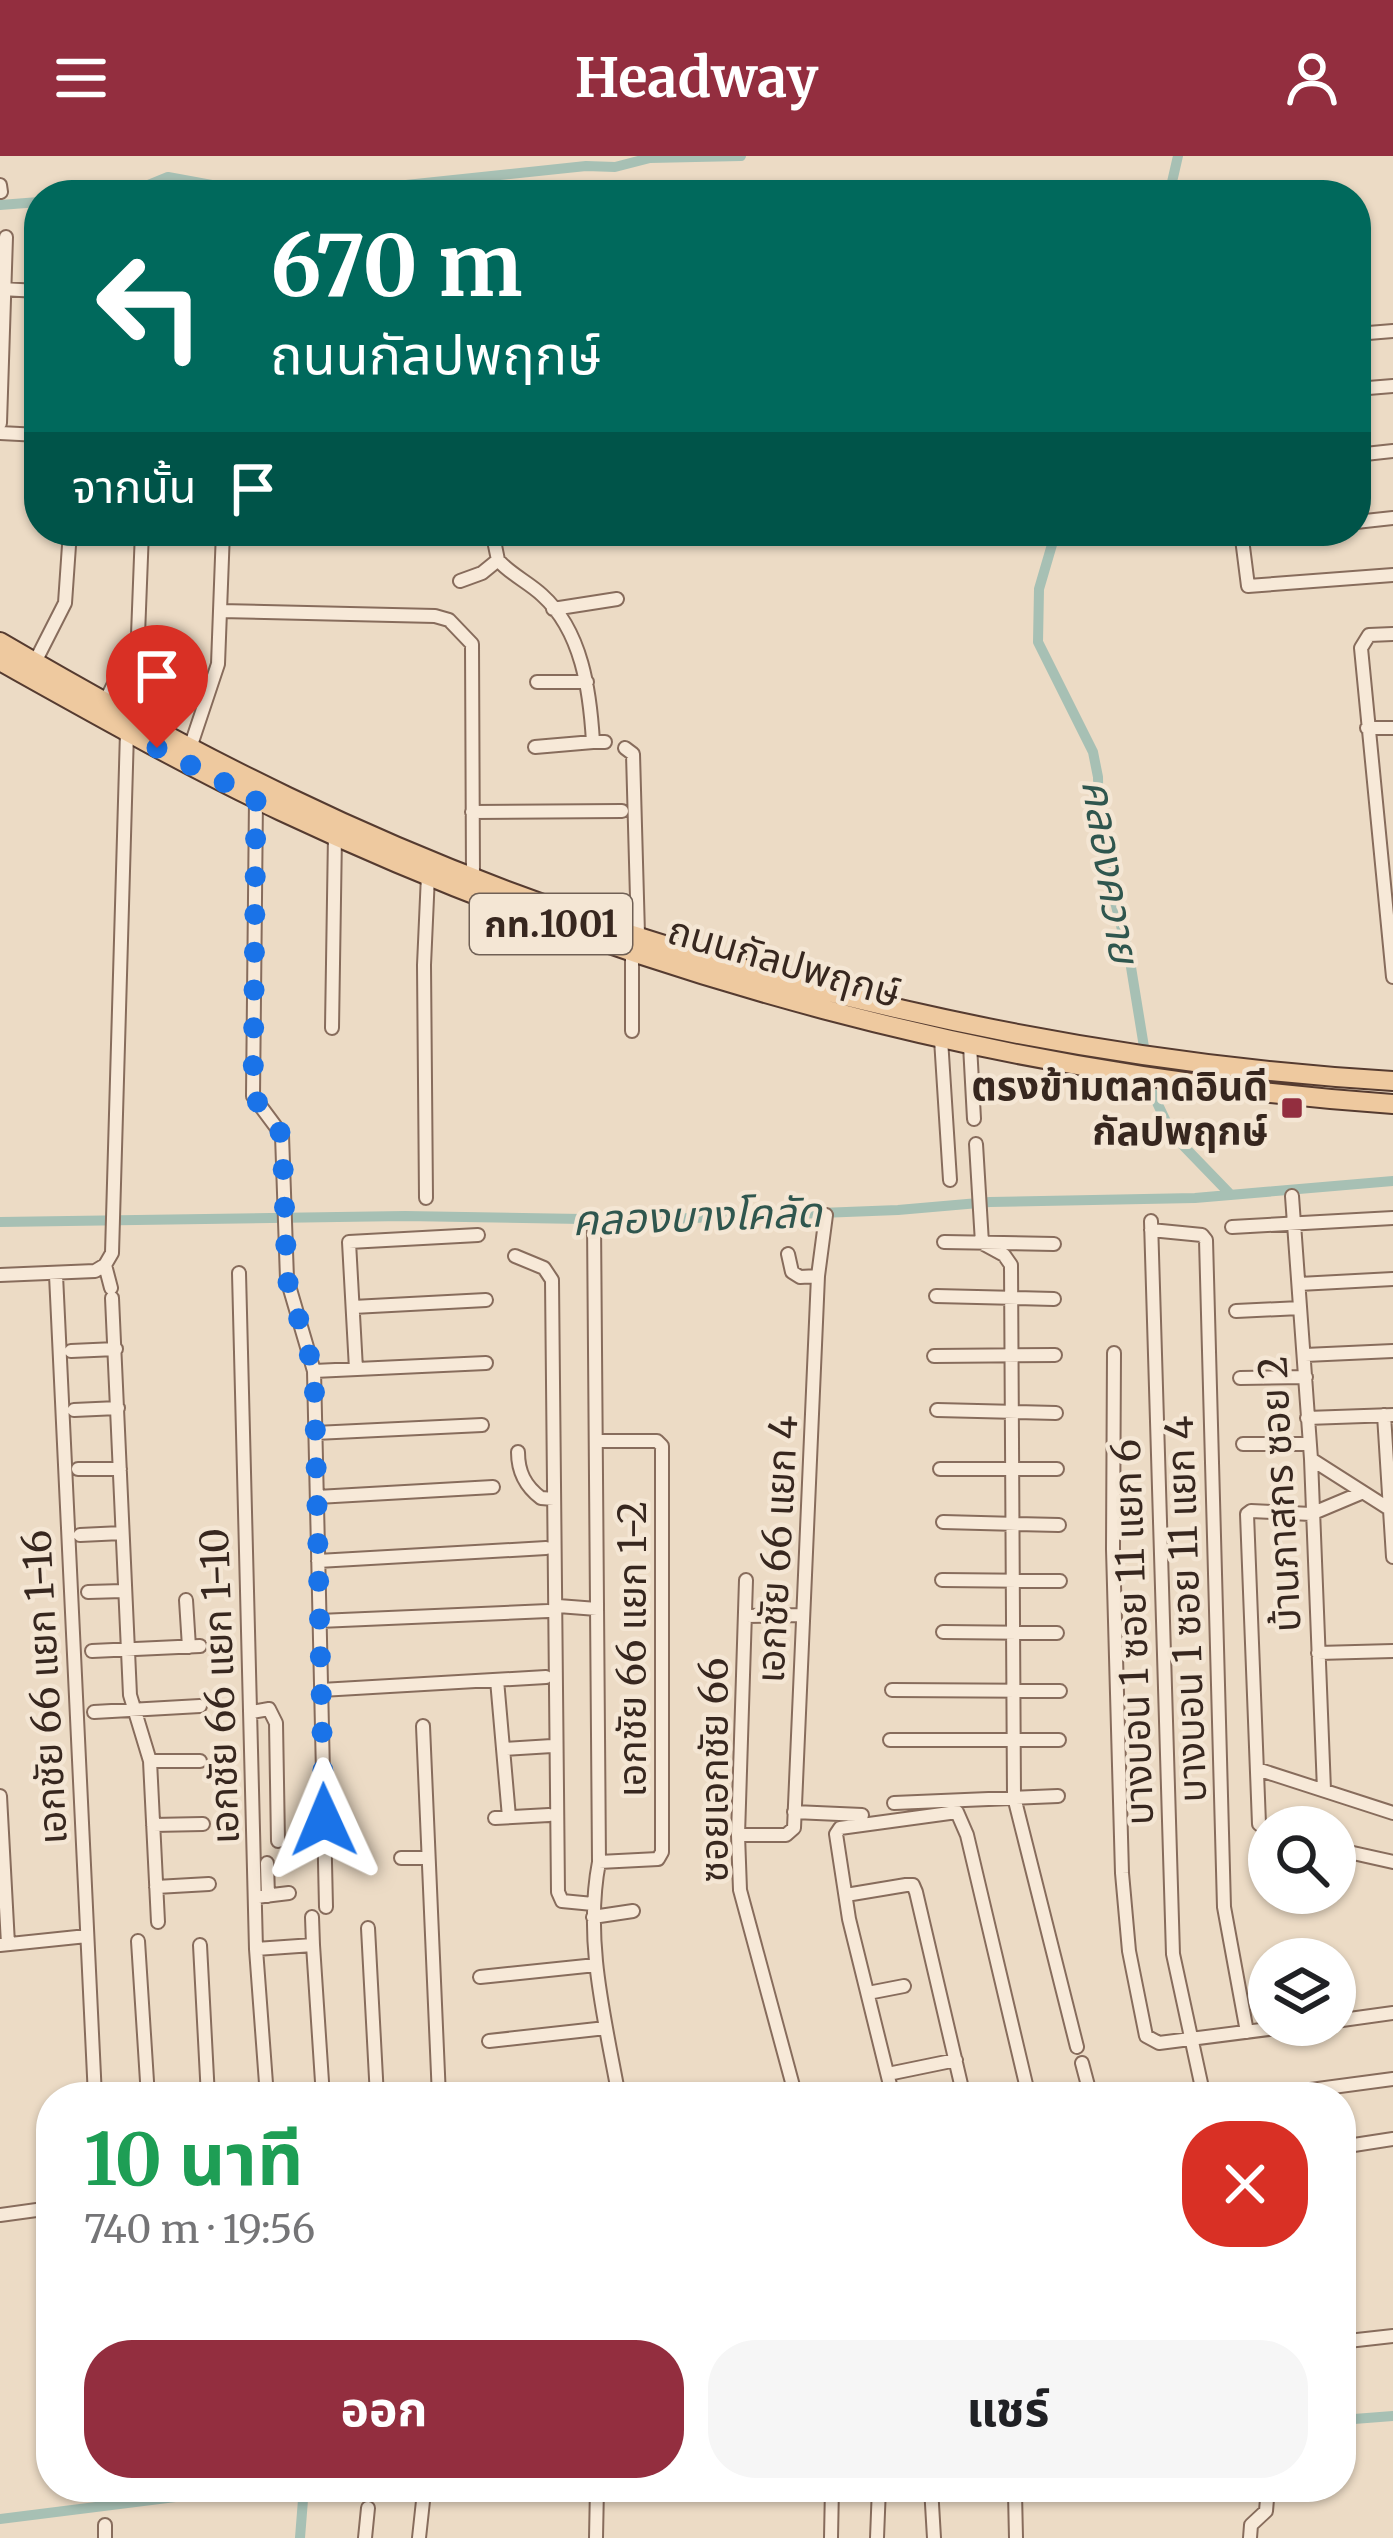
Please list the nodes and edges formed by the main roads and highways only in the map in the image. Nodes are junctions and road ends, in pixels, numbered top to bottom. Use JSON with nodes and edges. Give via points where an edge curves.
{"nodes":[{"id":1,"x":0,"y":642,"type":"edge"},
{"id":2,"x":0,"y":661,"type":"edge"},
{"id":3,"x":635,"y":943,"type":"junction"},
{"id":4,"x":1393,"y":1081,"type":"edge"},
{"id":5,"x":1393,"y":1104,"type":"edge"}],
"edges":[{"from":1,"to":3,"type":"main road","name":"ถนนกัลปพฤกษ์","number":"กท.1001","via":[[308,806]]},
{"from":2,"to":3,"type":"main road","name":"ถนนกัลปพฤกษ์","number":"กท.1001","via":[[335,835],[428,875]]},
{"from":3,"to":4,"type":"main road","name":"ถนนกัลปพฤกษ์","number":"กท.1001","via":[[987,1027],[1140,1054]]},
{"from":3,"to":5,"type":"main road","name":"ถนนกัลปพฤกษ์","number":"กท.1001","via":[[805,1005],[941,1040],[1143,1077]]}]}
